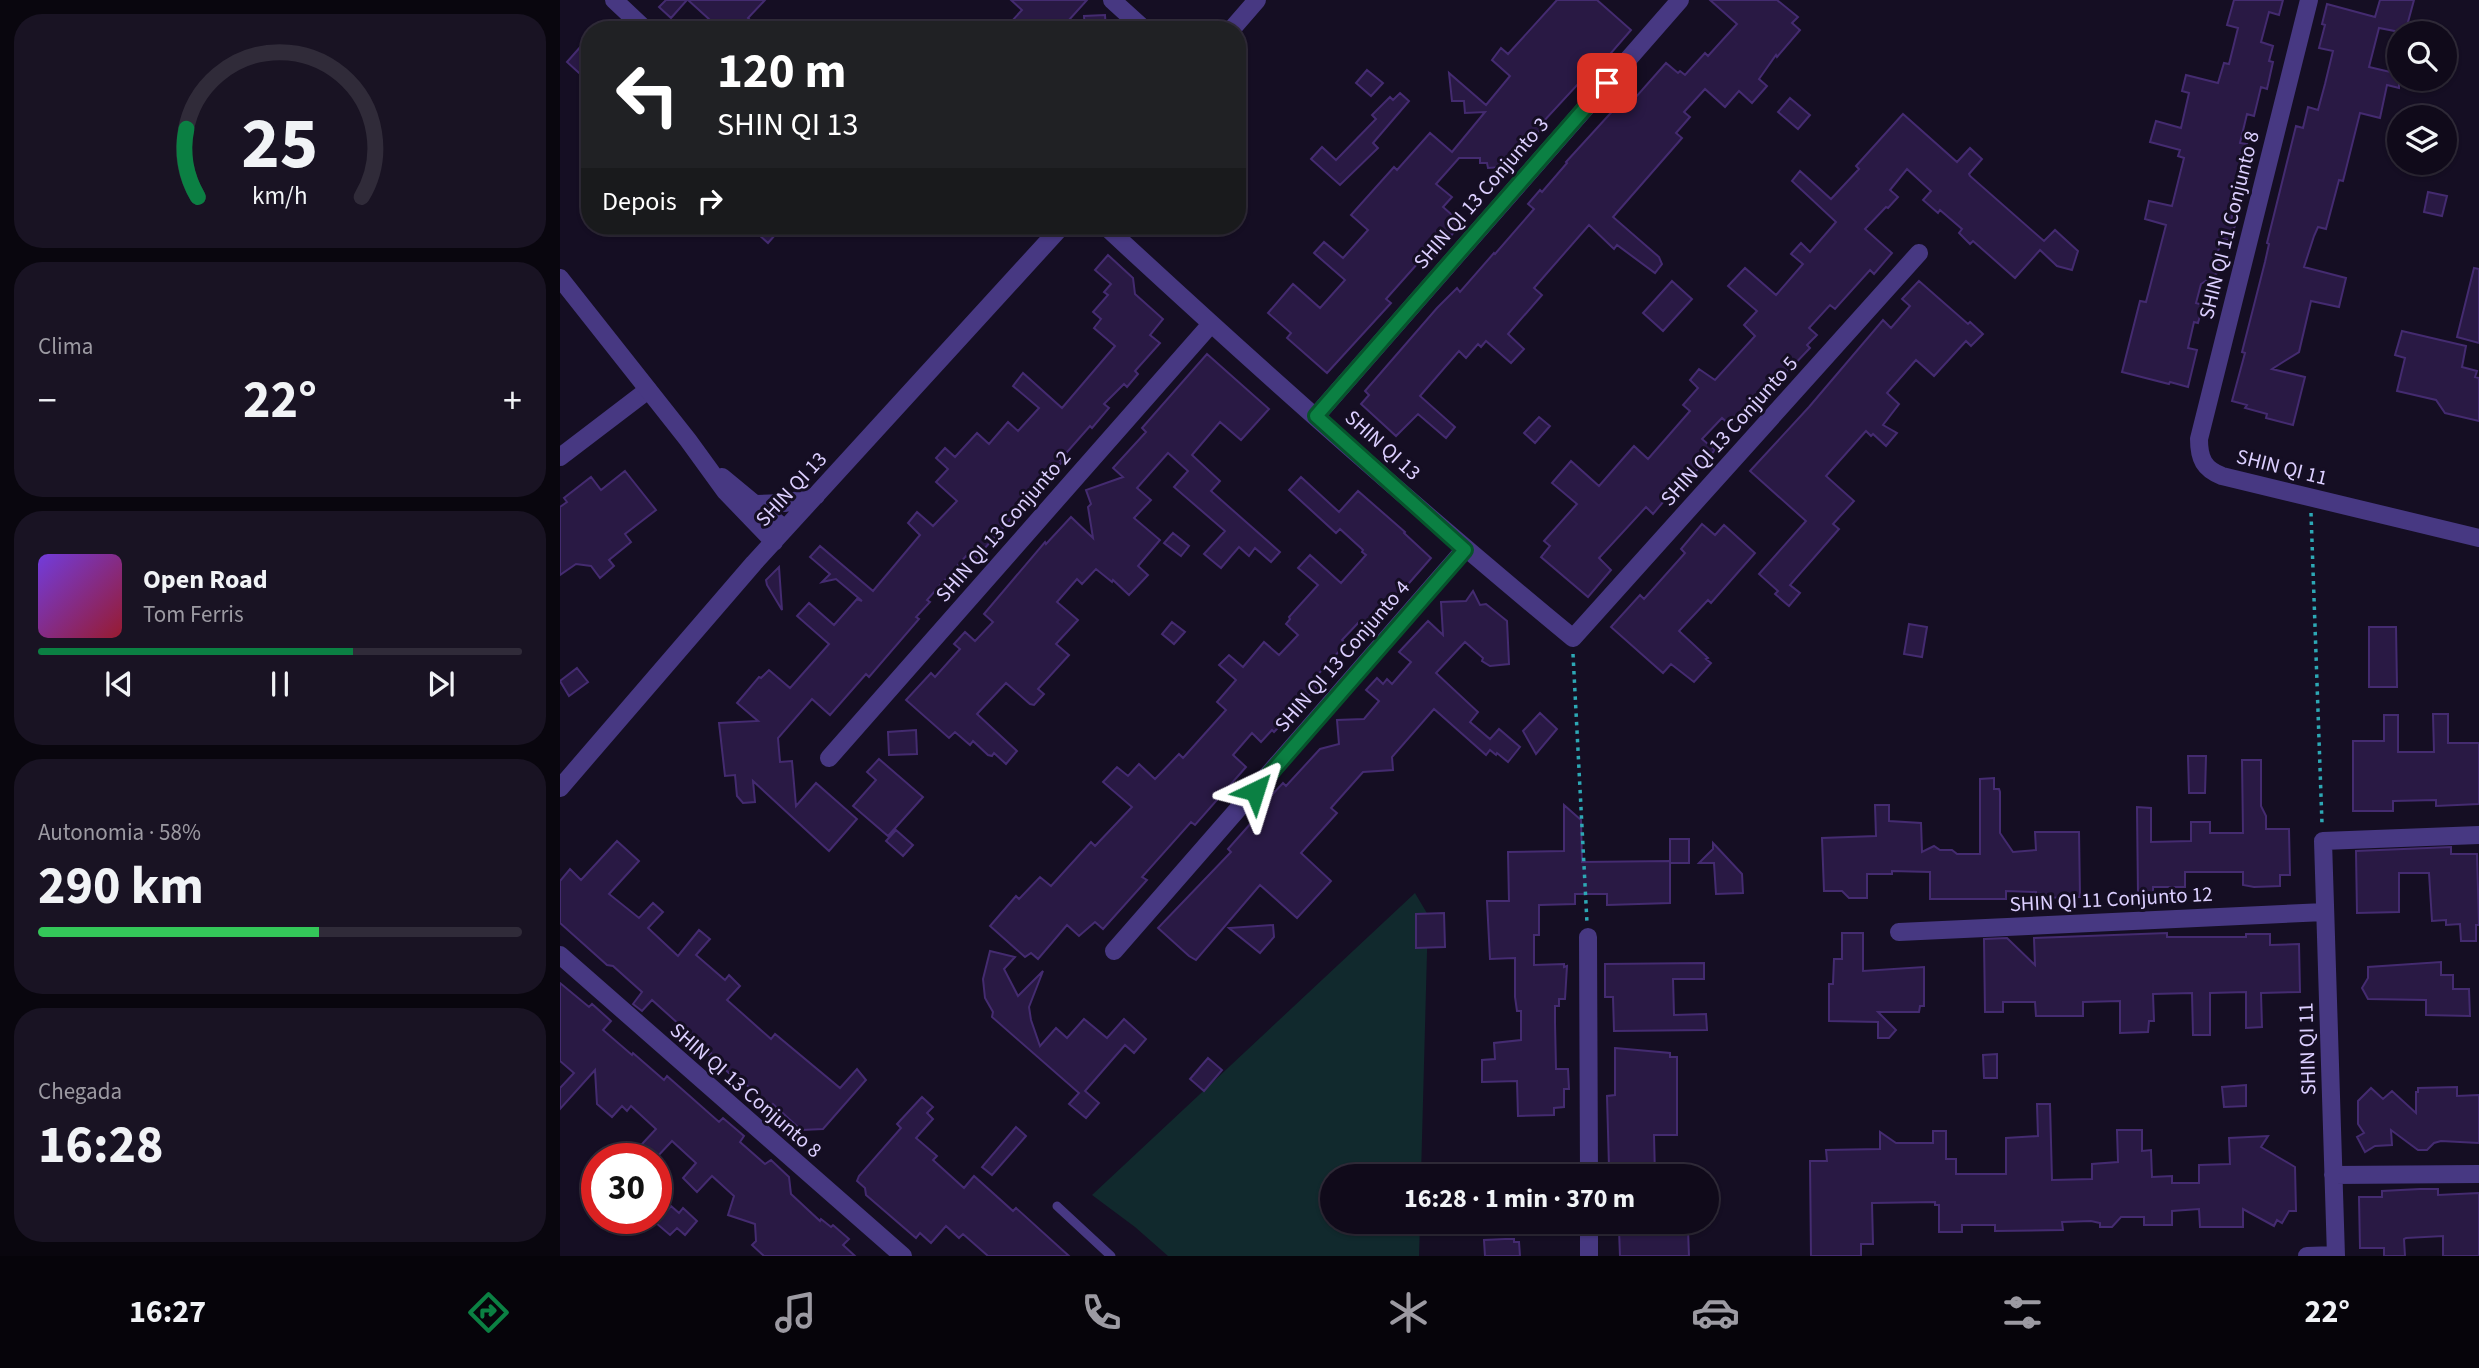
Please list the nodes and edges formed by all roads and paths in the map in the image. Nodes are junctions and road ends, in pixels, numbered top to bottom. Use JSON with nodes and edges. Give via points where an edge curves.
{"nodes":[{"id":1,"x":614,"y":0,"type":"edge"},
{"id":2,"x":1112,"y":0,"type":"edge"},
{"id":3,"x":1257,"y":0,"type":"edge"},
{"id":4,"x":1680,"y":0,"type":"edge"},
{"id":5,"x":2309,"y":0,"type":"edge"},
{"id":6,"x":636,"y":21,"type":"edge"},
{"id":7,"x":1135,"y":21,"type":"edge"},
{"id":8,"x":1239,"y":21,"type":"edge"},
{"id":9,"x":1054,"y":235,"type":"edge"},
{"id":10,"x":1115,"y":235,"type":"edge"},
{"id":11,"x":1919,"y":253,"type":"dead end"},
{"id":12,"x":560,"y":278,"type":"edge"},
{"id":13,"x":1211,"y":324,"type":"junction"},
{"id":14,"x":648,"y":390,"type":"junction"},
{"id":15,"x":1316,"y":416,"type":"junction"},
{"id":16,"x":560,"y":457,"type":"edge"},
{"id":17,"x":2202,"y":462,"type":"joint"},
{"id":18,"x":816,"y":496,"type":"junction"},
{"id":19,"x":2310,"y":497,"type":"junction"},
{"id":20,"x":752,"y":509,"type":"junction"},
{"id":21,"x":780,"y":535,"type":"junction"},
{"id":22,"x":2479,"y":538,"type":"edge"},
{"id":23,"x":1465,"y":550,"type":"junction"},
{"id":24,"x":754,"y":564,"type":"junction"},
{"id":25,"x":1573,"y":638,"type":"junction"},
{"id":26,"x":829,"y":758,"type":"dead end"},
{"id":27,"x":560,"y":788,"type":"edge"},
{"id":28,"x":2479,"y":835,"type":"edge"},
{"id":29,"x":2323,"y":841,"type":"junction"},
{"id":30,"x":2325,"y":912,"type":"junction"},
{"id":31,"x":1899,"y":932,"type":"dead end"},
{"id":32,"x":1588,"y":937,"type":"joint"},
{"id":33,"x":1114,"y":951,"type":"dead end"},
{"id":34,"x":560,"y":956,"type":"edge"},
{"id":35,"x":1589,"y":1164,"type":"edge"},
{"id":36,"x":2479,"y":1174,"type":"edge"},
{"id":37,"x":2333,"y":1175,"type":"junction"},
{"id":38,"x":1057,"y":1206,"type":"dead end"},
{"id":39,"x":1589,"y":1234,"type":"edge"},
{"id":40,"x":2336,"y":1255,"type":"edge"},
{"id":41,"x":903,"y":1256,"type":"edge"},
{"id":42,"x":1111,"y":1256,"type":"edge"},
{"id":43,"x":1589,"y":1256,"type":"edge"},
{"id":44,"x":2307,"y":1256,"type":"edge"}],
"edges":[{"from":1,"to":6,"type":"street"},
{"from":2,"to":7,"type":"street"},
{"from":3,"to":8,"type":"street"},
{"from":4,"to":15,"type":"street","name":"SHIN QI 13 Conjunto 3"},
{"from":5,"to":17,"type":"street","name":"SHIN QI 11 Conjunto 8","via":[[2199,439]]},
{"from":9,"to":18,"type":"street","name":"SHIN QI 13"},
{"from":10,"to":13,"type":"street","name":"SHIN QI 13"},
{"from":11,"to":25,"type":"street","name":"SHIN QI 13 Conjunto 5"},
{"from":12,"to":14,"type":"street"},
{"from":13,"to":15,"type":"street","name":"SHIN QI 13"},
{"from":13,"to":26,"type":"street","name":"SHIN QI 13 Conjunto 2"},
{"from":14,"to":16,"type":"street"},
{"from":14,"to":20,"type":"street","via":[[710,469]]},
{"from":15,"to":23,"type":"street","name":"SHIN QI 13"},
{"from":17,"to":19,"type":"street","name":"SHIN QI 11","via":[[2222,476]]},
{"from":18,"to":20,"type":"street"},
{"from":18,"to":21,"type":"street","name":"SHIN QI 13"},
{"from":19,"to":22,"type":"street","name":"SHIN QI 11"},
{"from":19,"to":29,"type":"path"},
{"from":20,"to":21,"type":"street"},
{"from":20,"to":24,"type":"street"},
{"from":21,"to":24,"type":"street","name":"SHIN QI 13"},
{"from":23,"to":25,"type":"street","name":"SHIN QI 13"},
{"from":23,"to":33,"type":"street","name":"SHIN QI 13 Conjunto 4"},
{"from":24,"to":27,"type":"street","name":"SHIN QI 13"},
{"from":25,"to":32,"type":"path"},
{"from":28,"to":29,"type":"street"},
{"from":29,"to":30,"type":"street","name":"SHIN QI 11"},
{"from":30,"to":31,"type":"street","name":"SHIN QI 11 Conjunto 12"},
{"from":30,"to":37,"type":"street","name":"SHIN QI 11"},
{"from":32,"to":35,"type":"street"},
{"from":34,"to":41,"type":"street","name":"SHIN QI 13 Conjunto 8"},
{"from":36,"to":37,"type":"street"},
{"from":37,"to":40,"type":"street","name":"SHIN QI 11"},
{"from":38,"to":42,"type":"lane"},
{"from":39,"to":43,"type":"street"},
{"from":40,"to":44,"type":"street"}]}
